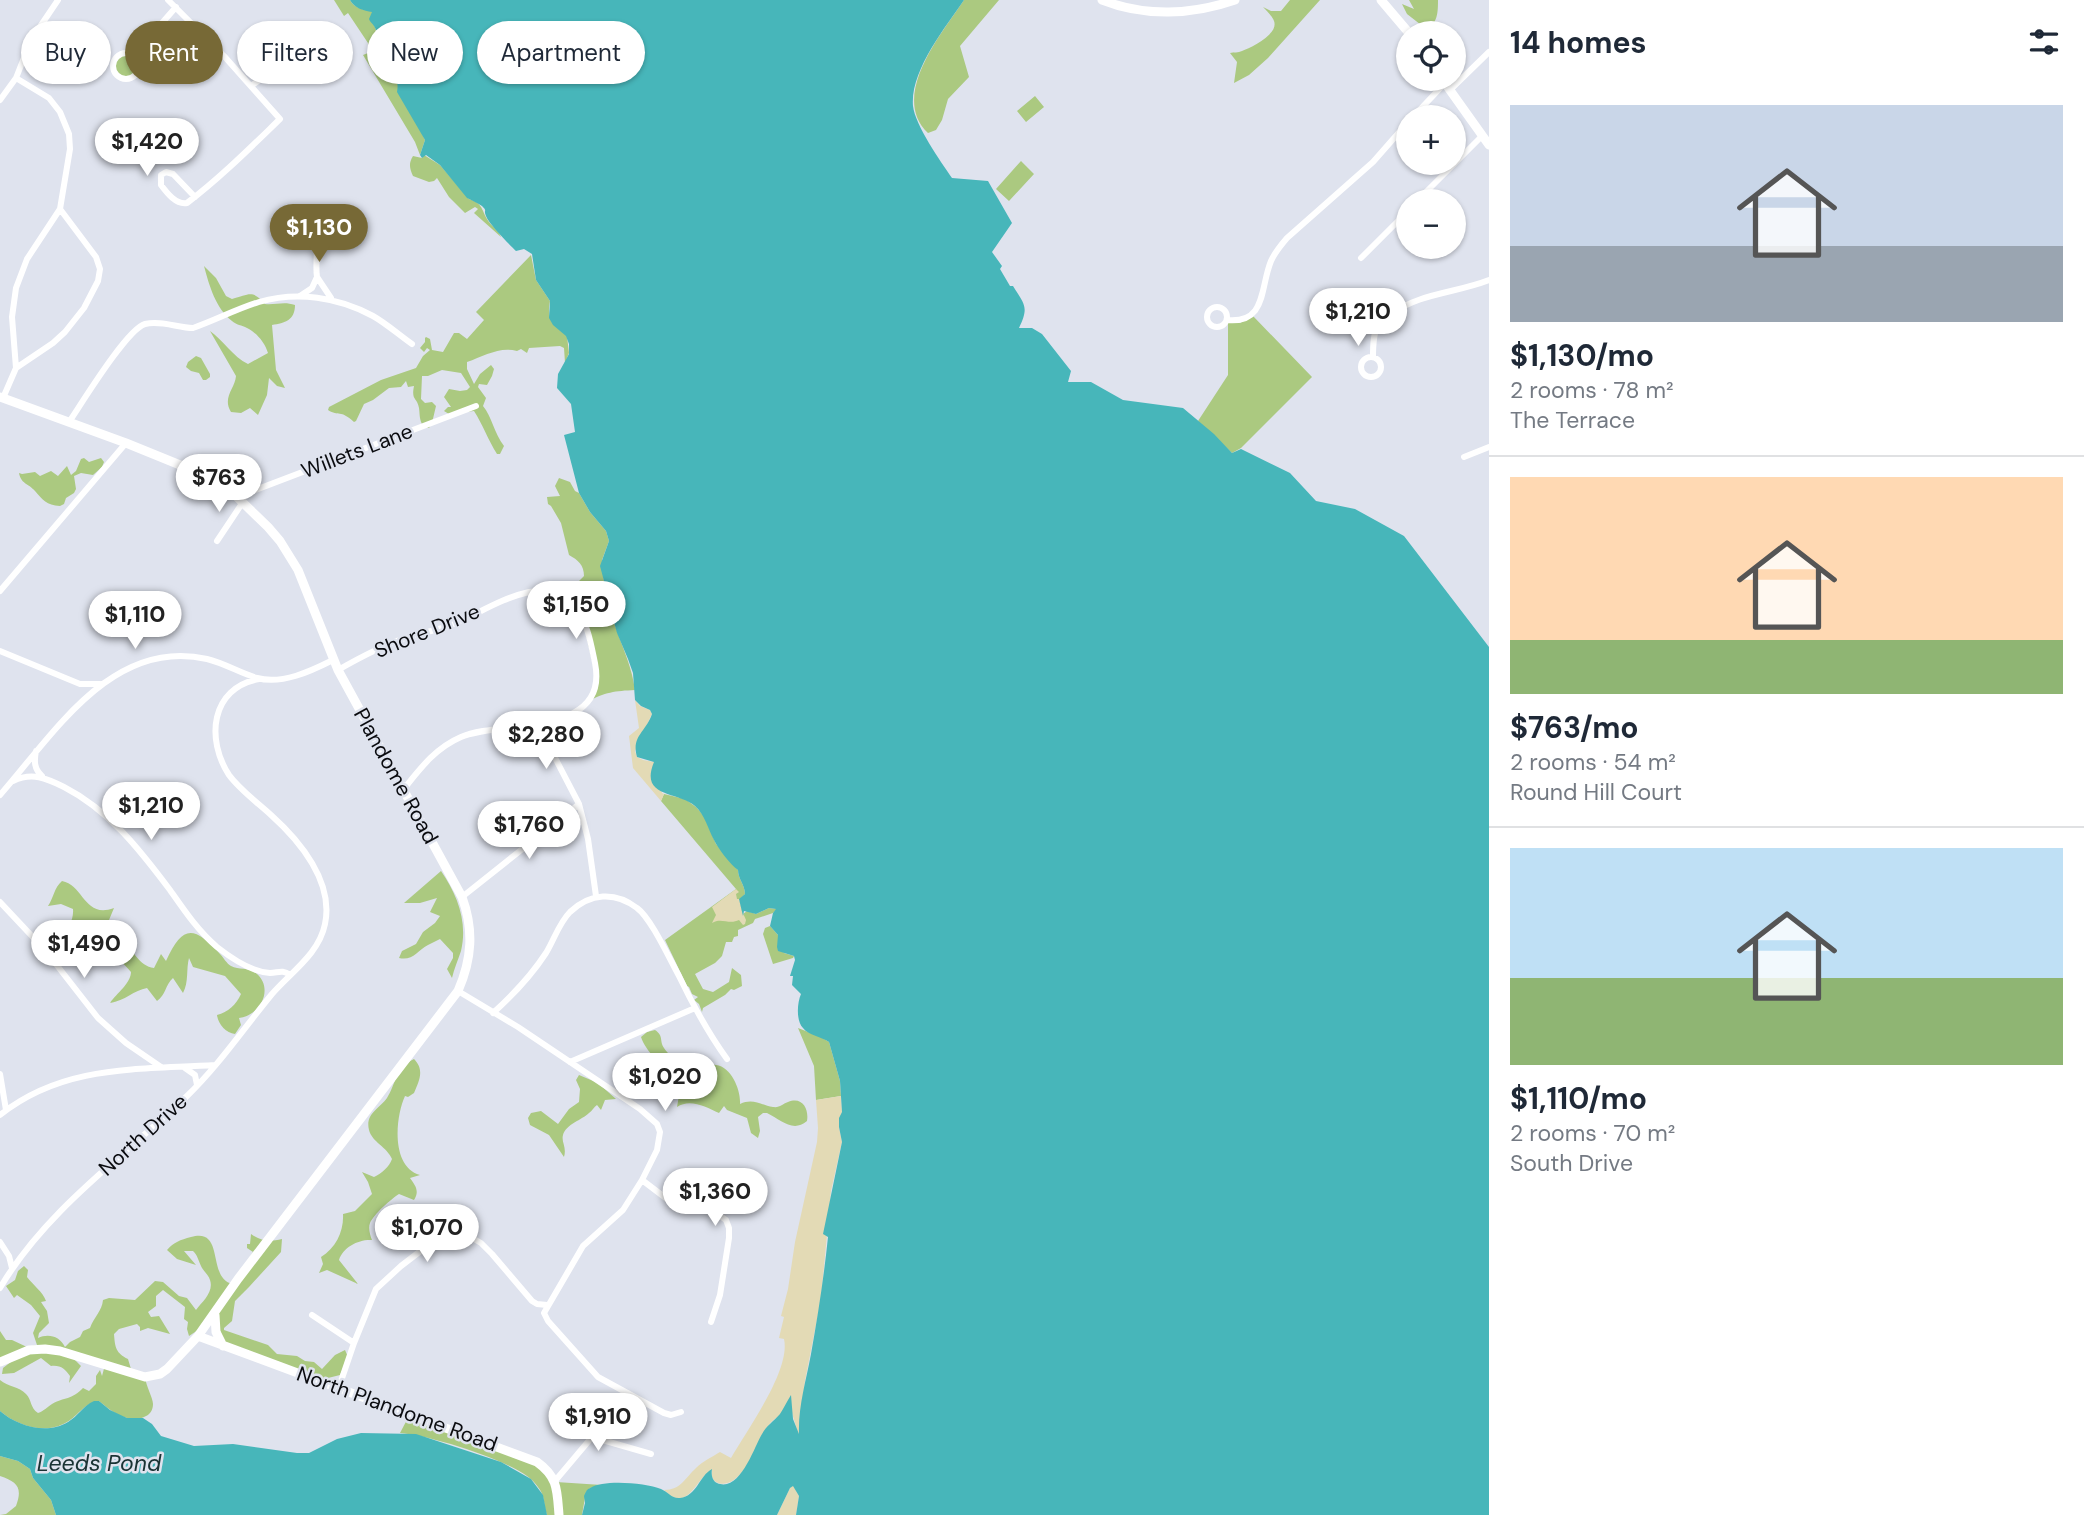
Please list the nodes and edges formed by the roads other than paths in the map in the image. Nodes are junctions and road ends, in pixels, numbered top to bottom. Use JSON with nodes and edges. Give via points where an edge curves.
{"nodes":[{"id":1,"x":58,"y":0,"type":"edge"},
{"id":2,"x":168,"y":0,"type":"edge"},
{"id":3,"x":1102,"y":0,"type":"edge"},
{"id":4,"x":1235,"y":0,"type":"edge"},
{"id":5,"x":1381,"y":0,"type":"edge"},
{"id":6,"x":176,"y":8,"type":"junction"},
{"id":7,"x":164,"y":21,"type":"edge"},
{"id":8,"x":1399,"y":21,"type":"edge"},
{"id":9,"x":1489,"y":52,"type":"edge"},
{"id":10,"x":134,"y":55,"type":"joint"},
{"id":11,"x":1466,"y":69,"type":"edge"},
{"id":12,"x":16,"y":78,"type":"junction"},
{"id":13,"x":254,"y":84,"type":"edge"},
{"id":14,"x":251,"y":86,"type":"junction"},
{"id":15,"x":1438,"y":91,"type":"edge"},
{"id":16,"x":1450,"y":91,"type":"edge"},
{"id":17,"x":0,"y":100,"type":"edge"},
{"id":18,"x":1425,"y":105,"type":"edge"},
{"id":19,"x":1396,"y":136,"type":"edge"},
{"id":20,"x":1482,"y":136,"type":"junction"},
{"id":21,"x":1489,"y":145,"type":"edge"},
{"id":22,"x":1429,"y":189,"type":"edge"},
{"id":23,"x":195,"y":197,"type":"junction"},
{"id":24,"x":60,"y":209,"type":"junction"},
{"id":25,"x":309,"y":215,"type":"dead end"},
{"id":26,"x":1396,"y":223,"type":"edge"},
{"id":27,"x":1361,"y":258,"type":"dead end"},
{"id":28,"x":317,"y":277,"type":"junction"},
{"id":29,"x":1489,"y":280,"type":"edge"},
{"id":30,"x":300,"y":296,"type":"junction"},
{"id":31,"x":332,"y":300,"type":"junction"},
{"id":32,"x":1227,"y":320,"type":"dead end"},
{"id":33,"x":412,"y":344,"type":"dead end"},
{"id":34,"x":1373,"y":357,"type":"dead end"},
{"id":35,"x":16,"y":368,"type":"junction"},
{"id":36,"x":1,"y":397,"type":"edge"},
{"id":37,"x":476,"y":406,"type":"dead end"},
{"id":38,"x":69,"y":422,"type":"junction"},
{"id":39,"x":126,"y":443,"type":"junction"},
{"id":40,"x":1489,"y":447,"type":"edge"},
{"id":41,"x":1464,"y":457,"type":"dead end"},
{"id":42,"x":240,"y":499,"type":"junction"},
{"id":43,"x":217,"y":541,"type":"dead end"},
{"id":44,"x":0,"y":591,"type":"edge"},
{"id":45,"x":0,"y":651,"type":"edge"},
{"id":46,"x":333,"y":660,"type":"junction"},
{"id":47,"x":235,"y":669,"type":"junction"},
{"id":48,"x":338,"y":670,"type":"junction"},
{"id":49,"x":259,"y":678,"type":"junction"},
{"id":50,"x":105,"y":682,"type":"junction"},
{"id":51,"x":80,"y":684,"type":"junction"},
{"id":52,"x":236,"y":688,"type":"junction"},
{"id":53,"x":85,"y":698,"type":"junction"},
{"id":54,"x":538,"y":725,"type":"junction"},
{"id":55,"x":36,"y":750,"type":"junction"},
{"id":56,"x":47,"y":779,"type":"junction"},
{"id":57,"x":12,"y":782,"type":"junction"},
{"id":58,"x":403,"y":790,"type":"junction"},
{"id":59,"x":0,"y":795,"type":"edge"},
{"id":60,"x":579,"y":804,"type":"junction"},
{"id":61,"x":596,"y":896,"type":"junction"},
{"id":62,"x":462,"y":897,"type":"junction"},
{"id":63,"x":0,"y":902,"type":"edge"},
{"id":64,"x":270,"y":973,"type":"junction"},
{"id":65,"x":287,"y":977,"type":"junction"},
{"id":66,"x":279,"y":987,"type":"junction"},
{"id":67,"x":458,"y":991,"type":"junction"},
{"id":68,"x":695,"y":1008,"type":"junction"},
{"id":69,"x":493,"y":1013,"type":"junction"},
{"id":70,"x":727,"y":1059,"type":"dead end"},
{"id":71,"x":570,"y":1062,"type":"junction"},
{"id":72,"x":215,"y":1065,"type":"junction"},
{"id":73,"x":161,"y":1067,"type":"junction"},
{"id":74,"x":183,"y":1067,"type":"junction"},
{"id":75,"x":0,"y":1074,"type":"edge"},
{"id":76,"x":197,"y":1085,"type":"junction"},
{"id":77,"x":3,"y":1112,"type":"edge"},
{"id":78,"x":642,"y":1180,"type":"junction"},
{"id":79,"x":0,"y":1242,"type":"edge"},
{"id":80,"x":12,"y":1268,"type":"junction"},
{"id":81,"x":0,"y":1288,"type":"edge"},
{"id":82,"x":547,"y":1304,"type":"junction"},
{"id":83,"x":215,"y":1313,"type":"junction"},
{"id":84,"x":312,"y":1315,"type":"dead end"},
{"id":85,"x":711,"y":1322,"type":"dead end"},
{"id":86,"x":198,"y":1336,"type":"junction"},
{"id":87,"x":354,"y":1343,"type":"junction"},
{"id":88,"x":223,"y":1346,"type":"junction"},
{"id":89,"x":0,"y":1362,"type":"edge"},
{"id":90,"x":339,"y":1387,"type":"junction"},
{"id":91,"x":681,"y":1412,"type":"dead end"},
{"id":92,"x":651,"y":1454,"type":"dead end"},
{"id":93,"x":555,"y":1481,"type":"junction"},
{"id":94,"x":559,"y":1515,"type":"edge"}],
"edges":[{"from":1,"to":12,"type":"street","via":[[31,40]]},
{"from":2,"to":6,"type":"street"},
{"from":3,"to":4,"type":"main road","via":[[1161,13],[1201,10]]},
{"from":5,"to":8,"type":"main road"},
{"from":6,"to":7,"type":"street"},
{"from":6,"to":14,"type":"street"},
{"from":9,"to":11,"type":"street"},
{"from":10,"to":10,"type":"street","via":[[115,59],[113,71],[119,78],[136,75],[139,67]]},
{"from":12,"to":17,"type":"street"},
{"from":12,"to":24,"type":"street","via":[[49,98],[66,122],[70,149]]},
{"from":13,"to":14,"type":"street"},
{"from":14,"to":23,"type":"street","via":[[280,119]]},
{"from":15,"to":18,"type":"street"},
{"from":16,"to":20,"type":"main road"},
{"from":19,"to":32,"type":"street","via":[[1277,250],[1254,312],[1243,320]]},
{"from":20,"to":21,"type":"main road"},
{"from":20,"to":22,"type":"street"},
{"from":23,"to":23,"type":"street","via":[[172,173],[162,175],[161,186],[178,202]]},
{"from":24,"to":35,"type":"street","via":[[27,259],[16,288],[12,317]]},
{"from":24,"to":35,"type":"street","via":[[96,257],[98,281],[89,301],[65,331]]},
{"from":25,"to":28,"type":"street","via":[[317,232]]},
{"from":26,"to":27,"type":"street"},
{"from":28,"to":30,"type":"street","via":[[312,288]]},
{"from":28,"to":31,"type":"street"},
{"from":29,"to":34,"type":"street","via":[[1400,307],[1377,326]]},
{"from":30,"to":31,"type":"street"},
{"from":30,"to":38,"type":"street","via":[[260,302],[193,328],[156,323],[140,326]]},
{"from":31,"to":33,"type":"street","via":[[373,316]]},
{"from":35,"to":36,"type":"street"},
{"from":36,"to":38,"type":"main road","name":"Plandome Road"},
{"from":37,"to":42,"type":"street","name":"Willets Lane"},
{"from":38,"to":39,"type":"main road","name":"Plandome Road"},
{"from":39,"to":42,"type":"main road","name":"Plandome Road","via":[[204,474]]},
{"from":39,"to":44,"type":"street"},
{"from":40,"to":41,"type":"street"},
{"from":42,"to":43,"type":"street"},
{"from":42,"to":46,"type":"main road","name":"Plandome Road","via":[[291,558]]},
{"from":45,"to":51,"type":"street"},
{"from":46,"to":48,"type":"main road","name":"Plandome Road"},
{"from":46,"to":49,"type":"street","via":[[284,679]]},
{"from":47,"to":49,"type":"street"},
{"from":47,"to":50,"type":"street","via":[[191,656],[173,656],[136,665]]},
{"from":47,"to":52,"type":"street"},
{"from":48,"to":54,"type":"street","name":"Shore Drive","via":[[382,647],[446,627],[511,596],[534,591],[555,594],[573,604],[582,616],[597,683],[578,709]]},
{"from":48,"to":58,"type":"main road","name":"Plandome Road"},
{"from":49,"to":52,"type":"street"},
{"from":50,"to":51,"type":"street"},
{"from":50,"to":53,"type":"street"},
{"from":51,"to":53,"type":"street"},
{"from":52,"to":65,"type":"street","name":"North Drive","via":[[215,719],[222,761],[230,776],[298,844],[324,891],[327,914],[320,940]]},
{"from":53,"to":55,"type":"street"},
{"from":54,"to":58,"type":"street","name":"Shore Drive","via":[[461,737],[425,762]]},
{"from":54,"to":60,"type":"street"},
{"from":55,"to":56,"type":"street","via":[[35,768]]},
{"from":55,"to":57,"type":"street"},
{"from":56,"to":57,"type":"street","via":[[29,776]]},
{"from":56,"to":64,"type":"street","via":[[109,818],[215,944],[238,961]]},
{"from":57,"to":59,"type":"street"},
{"from":58,"to":62,"type":"main road","name":"Plandome Road"},
{"from":60,"to":61,"type":"street"},
{"from":60,"to":62,"type":"street"},
{"from":61,"to":68,"type":"street","via":[[625,901],[641,912]]},
{"from":61,"to":69,"type":"street","via":[[565,918],[533,973]]},
{"from":62,"to":67,"type":"main road","name":"Plandome Road","via":[[471,946]]},
{"from":63,"to":73,"type":"street","via":[[98,1018]]},
{"from":64,"to":65,"type":"street","via":[[282,971]]},
{"from":64,"to":66,"type":"street"},
{"from":65,"to":66,"type":"street","name":"North Drive"},
{"from":66,"to":72,"type":"street","name":"North Drive"},
{"from":67,"to":69,"type":"street"},
{"from":67,"to":83,"type":"main road","name":"Plandome Road"},
{"from":68,"to":70,"type":"street"},
{"from":68,"to":71,"type":"street"},
{"from":69,"to":71,"type":"street"},
{"from":71,"to":78,"type":"street","via":[[657,1125],[660,1142]]},
{"from":72,"to":74,"type":"street"},
{"from":72,"to":76,"type":"street","name":"North Drive"},
{"from":73,"to":74,"type":"street"},
{"from":73,"to":77,"type":"street","via":[[72,1078]]},
{"from":74,"to":76,"type":"street","via":[[193,1073]]},
{"from":75,"to":77,"type":"street"},
{"from":76,"to":80,"type":"street","name":"North Drive","via":[[73,1198]]},
{"from":78,"to":82,"type":"street","via":[[623,1210],[583,1246]]},
{"from":78,"to":85,"type":"street","via":[[667,1199],[713,1210],[726,1220],[729,1238]]},
{"from":79,"to":80,"type":"street"},
{"from":80,"to":81,"type":"street","name":"North Drive"},
{"from":82,"to":87,"type":"street","via":[[532,1301],[481,1243],[450,1236],[427,1246],[382,1282]]},
{"from":82,"to":91,"type":"street","via":[[548,1321],[598,1377],[664,1413]]},
{"from":83,"to":86,"type":"main road","name":"Plandome Road"},
{"from":83,"to":88,"type":"main road","via":[[216,1332]]},
{"from":84,"to":87,"type":"street"},
{"from":86,"to":88,"type":"main road","name":"North Plandome Road"},
{"from":86,"to":89,"type":"main road","name":"Plandome Road","via":[[173,1364],[153,1376],[134,1375],[52,1350],[29,1350]]},
{"from":87,"to":90,"type":"street"},
{"from":88,"to":90,"type":"main road","name":"North Plandome Road"},
{"from":90,"to":93,"type":"main road","name":"North Plandome Road","via":[[527,1457],[548,1470]]},
{"from":92,"to":93,"type":"street","via":[[592,1437]]},
{"from":93,"to":94,"type":"main road"}]}
